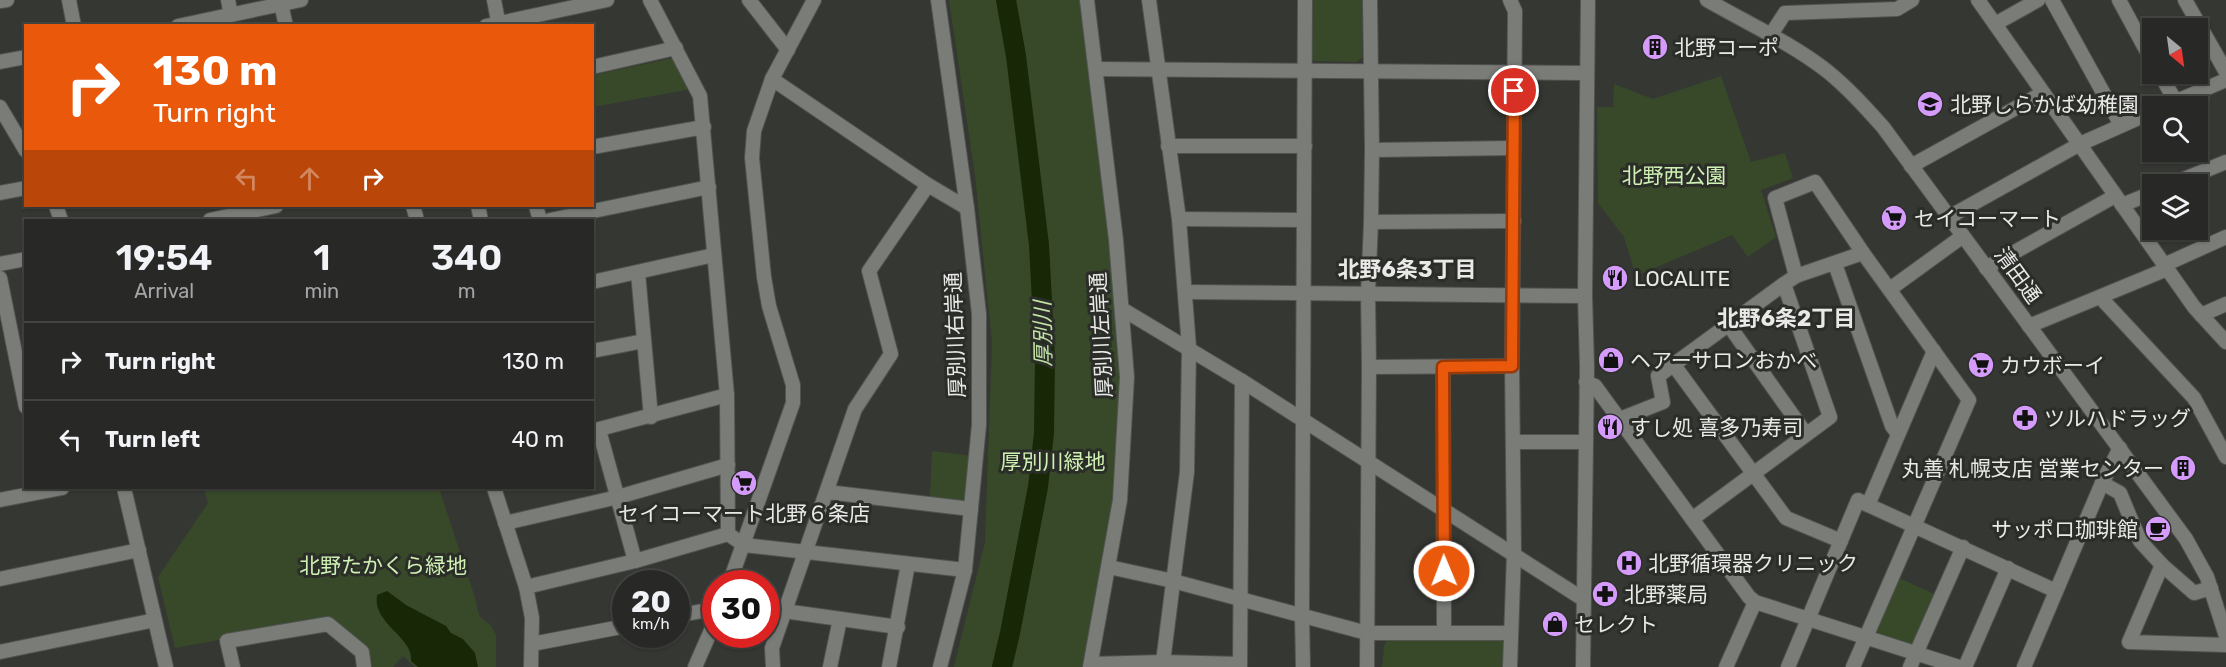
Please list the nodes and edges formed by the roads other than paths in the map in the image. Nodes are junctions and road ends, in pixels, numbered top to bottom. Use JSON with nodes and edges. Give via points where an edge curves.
{"nodes":[{"id":1,"x":7,"y":0,"type":"edge"},
{"id":2,"x":69,"y":0,"type":"edge"},
{"id":3,"x":228,"y":0,"type":"edge"},
{"id":4,"x":301,"y":0,"type":"edge"},
{"id":5,"x":494,"y":0,"type":"edge"},
{"id":6,"x":607,"y":0,"type":"edge"},
{"id":7,"x":650,"y":0,"type":"edge"},
{"id":8,"x":750,"y":0,"type":"edge"},
{"id":9,"x":814,"y":0,"type":"edge"},
{"id":10,"x":938,"y":0,"type":"edge"},
{"id":11,"x":1087,"y":0,"type":"edge"},
{"id":12,"x":1149,"y":0,"type":"edge"},
{"id":13,"x":1305,"y":0,"type":"edge"},
{"id":14,"x":1370,"y":0,"type":"edge"},
{"id":15,"x":1510,"y":0,"type":"edge"},
{"id":16,"x":1588,"y":0,"type":"edge"},
{"id":17,"x":1707,"y":0,"type":"edge"},
{"id":18,"x":1912,"y":0,"type":"edge"},
{"id":19,"x":1978,"y":0,"type":"edge"},
{"id":20,"x":2038,"y":0,"type":"edge"},
{"id":21,"x":2052,"y":0,"type":"edge"},
{"id":22,"x":2119,"y":0,"type":"edge"},
{"id":23,"x":2185,"y":0,"type":"edge"},
{"id":24,"x":0,"y":2,"type":"edge"},
{"id":25,"x":281,"y":4,"type":"junction"},
{"id":26,"x":1865,"y":5,"type":"edge"},
{"id":27,"x":1786,"y":7,"type":"edge"},
{"id":28,"x":231,"y":15,"type":"junction"},
{"id":29,"x":74,"y":24,"type":"edge"},
{"id":30,"x":188,"y":24,"type":"edge"},
{"id":31,"x":285,"y":24,"type":"edge"},
{"id":32,"x":495,"y":24,"type":"edge"},
{"id":33,"x":499,"y":24,"type":"edge"},
{"id":34,"x":1995,"y":24,"type":"junction"},
{"id":35,"x":1770,"y":36,"type":"junction"},
{"id":36,"x":2142,"y":43,"type":"edge"},
{"id":37,"x":676,"y":48,"type":"junction"},
{"id":38,"x":788,"y":50,"type":"junction"},
{"id":39,"x":24,"y":57,"type":"edge"},
{"id":40,"x":0,"y":62,"type":"edge"},
{"id":41,"x":594,"y":67,"type":"edge"},
{"id":42,"x":1096,"y":69,"type":"junction"},
{"id":43,"x":1159,"y":70,"type":"junction"},
{"id":44,"x":1305,"y":71,"type":"junction"},
{"id":45,"x":1372,"y":71,"type":"junction"},
{"id":46,"x":1515,"y":72,"type":"junction"},
{"id":47,"x":2226,"y":72,"type":"edge"},
{"id":48,"x":1587,"y":73,"type":"junction"},
{"id":49,"x":772,"y":79,"type":"junction"},
{"id":50,"x":2226,"y":80,"type":"edge"},
{"id":51,"x":2043,"y":93,"type":"junction"},
{"id":52,"x":2189,"y":96,"type":"edge"},
{"id":53,"x":0,"y":107,"type":"edge"},
{"id":54,"x":2142,"y":116,"type":"edge"},
{"id":55,"x":2121,"y":125,"type":"junction"},
{"id":56,"x":704,"y":127,"type":"junction"},
{"id":57,"x":13,"y":129,"type":"edge"},
{"id":58,"x":2079,"y":144,"type":"junction"},
{"id":59,"x":1168,"y":146,"type":"junction"},
{"id":60,"x":1305,"y":146,"type":"junction"},
{"id":61,"x":594,"y":147,"type":"edge"},
{"id":62,"x":24,"y":148,"type":"edge"},
{"id":63,"x":1514,"y":148,"type":"junction"},
{"id":64,"x":1372,"y":150,"type":"junction"},
{"id":65,"x":2226,"y":162,"type":"edge"},
{"id":66,"x":1911,"y":166,"type":"junction"},
{"id":67,"x":2197,"y":174,"type":"edge"},
{"id":68,"x":928,"y":185,"type":"junction"},
{"id":69,"x":709,"y":187,"type":"junction"},
{"id":70,"x":24,"y":188,"type":"edge"},
{"id":71,"x":0,"y":193,"type":"edge"},
{"id":72,"x":2142,"y":195,"type":"edge"},
{"id":73,"x":2119,"y":200,"type":"junction"},
{"id":74,"x":273,"y":207,"type":"edge"},
{"id":75,"x":967,"y":208,"type":"junction"},
{"id":76,"x":246,"y":217,"type":"edge"},
{"id":77,"x":1949,"y":217,"type":"junction"},
{"id":78,"x":222,"y":219,"type":"edge"},
{"id":79,"x":555,"y":219,"type":"edge"},
{"id":80,"x":1179,"y":219,"type":"junction"},
{"id":81,"x":1303,"y":220,"type":"junction"},
{"id":82,"x":1514,"y":221,"type":"junction"},
{"id":83,"x":1371,"y":222,"type":"junction"},
{"id":84,"x":1963,"y":237,"type":"junction"},
{"id":85,"x":2226,"y":237,"type":"edge"},
{"id":86,"x":1863,"y":253,"type":"junction"},
{"id":87,"x":714,"y":255,"type":"junction"},
{"id":88,"x":24,"y":259,"type":"edge"},
{"id":89,"x":0,"y":264,"type":"edge"},
{"id":90,"x":1835,"y":264,"type":"junction"},
{"id":91,"x":2166,"y":267,"type":"junction"},
{"id":92,"x":1986,"y":268,"type":"junction"},
{"id":93,"x":638,"y":273,"type":"junction"},
{"id":94,"x":0,"y":278,"type":"edge"},
{"id":95,"x":1790,"y":280,"type":"junction"},
{"id":96,"x":594,"y":282,"type":"edge"},
{"id":97,"x":1890,"y":289,"type":"junction"},
{"id":98,"x":1185,"y":291,"type":"junction"},
{"id":99,"x":1303,"y":293,"type":"junction"},
{"id":100,"x":1368,"y":293,"type":"junction"},
{"id":101,"x":1513,"y":295,"type":"junction"},
{"id":102,"x":1585,"y":296,"type":"junction"},
{"id":103,"x":2101,"y":298,"type":"junction"},
{"id":104,"x":2226,"y":304,"type":"edge"},
{"id":105,"x":1122,"y":309,"type":"junction"},
{"id":106,"x":2201,"y":315,"type":"junction"},
{"id":107,"x":1728,"y":324,"type":"junction"},
{"id":108,"x":2029,"y":326,"type":"junction"},
{"id":109,"x":644,"y":340,"type":"junction"},
{"id":110,"x":2226,"y":342,"type":"edge"},
{"id":111,"x":1189,"y":347,"type":"junction"},
{"id":112,"x":594,"y":351,"type":"edge"},
{"id":113,"x":1934,"y":351,"type":"junction"},
{"id":114,"x":1673,"y":364,"type":"junction"},
{"id":115,"x":1512,"y":366,"type":"junction"},
{"id":116,"x":1370,"y":367,"type":"junction"},
{"id":117,"x":1443,"y":367,"type":"junction"},
{"id":118,"x":1242,"y":381,"type":"junction"},
{"id":119,"x":1586,"y":382,"type":"junction"},
{"id":120,"x":727,"y":395,"type":"junction"},
{"id":121,"x":24,"y":397,"type":"edge"},
{"id":122,"x":651,"y":417,"type":"junction"},
{"id":123,"x":1303,"y":419,"type":"junction"},
{"id":124,"x":1620,"y":419,"type":"junction"},
{"id":125,"x":596,"y":430,"type":"edge"},
{"id":126,"x":1806,"y":434,"type":"junction"},
{"id":127,"x":1898,"y":434,"type":"junction"},
{"id":128,"x":1513,"y":442,"type":"junction"},
{"id":129,"x":1585,"y":442,"type":"junction"},
{"id":130,"x":2120,"y":448,"type":"junction"},
{"id":131,"x":2226,"y":457,"type":"edge"},
{"id":132,"x":1369,"y":461,"type":"junction"},
{"id":133,"x":728,"y":465,"type":"junction"},
{"id":134,"x":1753,"y":472,"type":"junction"},
{"id":135,"x":2102,"y":483,"type":"junction"},
{"id":136,"x":124,"y":489,"type":"edge"},
{"id":137,"x":494,"y":489,"type":"edge"},
{"id":138,"x":42,"y":490,"type":"edge"},
{"id":139,"x":827,"y":492,"type":"junction"},
{"id":140,"x":618,"y":496,"type":"junction"},
{"id":141,"x":0,"y":500,"type":"edge"},
{"id":142,"x":1868,"y":505,"type":"junction"},
{"id":143,"x":971,"y":509,"type":"junction"},
{"id":144,"x":1443,"y":509,"type":"junction"},
{"id":145,"x":1692,"y":519,"type":"junction"},
{"id":146,"x":505,"y":523,"type":"junction"},
{"id":147,"x":1914,"y":526,"type":"junction"},
{"id":148,"x":728,"y":534,"type":"junction"},
{"id":149,"x":1841,"y":541,"type":"junction"},
{"id":150,"x":744,"y":545,"type":"junction"},
{"id":151,"x":1963,"y":548,"type":"junction"},
{"id":152,"x":139,"y":550,"type":"junction"},
{"id":153,"x":806,"y":553,"type":"junction"},
{"id":154,"x":1514,"y":554,"type":"junction"},
{"id":155,"x":635,"y":561,"type":"junction"},
{"id":156,"x":908,"y":564,"type":"junction"},
{"id":157,"x":2162,"y":565,"type":"junction"},
{"id":158,"x":1109,"y":567,"type":"junction"},
{"id":159,"x":2008,"y":568,"type":"junction"},
{"id":160,"x":734,"y":570,"type":"edge"},
{"id":161,"x":965,"y":570,"type":"junction"},
{"id":162,"x":0,"y":579,"type":"edge"},
{"id":163,"x":1173,"y":581,"type":"junction"},
{"id":164,"x":526,"y":587,"type":"junction"},
{"id":165,"x":2211,"y":588,"type":"junction"},
{"id":166,"x":2056,"y":591,"type":"junction"},
{"id":167,"x":1583,"y":599,"type":"junction"},
{"id":168,"x":1241,"y":600,"type":"junction"},
{"id":169,"x":1755,"y":602,"type":"junction"},
{"id":170,"x":784,"y":611,"type":"junction"},
{"id":171,"x":1302,"y":615,"type":"junction"},
{"id":172,"x":840,"y":619,"type":"junction"},
{"id":173,"x":1809,"y":619,"type":"junction"},
{"id":174,"x":155,"y":620,"type":"junction"},
{"id":175,"x":898,"y":627,"type":"junction"},
{"id":176,"x":612,"y":629,"type":"edge"},
{"id":177,"x":1444,"y":632,"type":"junction"},
{"id":178,"x":1367,"y":633,"type":"junction"},
{"id":179,"x":1511,"y":633,"type":"junction"},
{"id":180,"x":2226,"y":636,"type":"edge"},
{"id":181,"x":1866,"y":638,"type":"junction"},
{"id":182,"x":532,"y":644,"type":"junction"},
{"id":183,"x":2226,"y":645,"type":"edge"},
{"id":184,"x":703,"y":648,"type":"edge"},
{"id":185,"x":0,"y":652,"type":"edge"},
{"id":186,"x":1913,"y":661,"type":"edge"},
{"id":187,"x":1163,"y":662,"type":"junction"},
{"id":188,"x":1090,"y":665,"type":"edge"},
{"id":189,"x":1240,"y":666,"type":"edge"},
{"id":190,"x":166,"y":667,"type":"edge"},
{"id":191,"x":233,"y":667,"type":"edge"},
{"id":192,"x":364,"y":667,"type":"edge"},
{"id":193,"x":531,"y":667,"type":"edge"},
{"id":194,"x":695,"y":667,"type":"edge"},
{"id":195,"x":773,"y":667,"type":"edge"},
{"id":196,"x":830,"y":667,"type":"edge"},
{"id":197,"x":889,"y":667,"type":"edge"},
{"id":198,"x":940,"y":667,"type":"edge"},
{"id":199,"x":1303,"y":667,"type":"edge"},
{"id":200,"x":1367,"y":667,"type":"edge"},
{"id":201,"x":1510,"y":667,"type":"edge"},
{"id":202,"x":1583,"y":667,"type":"edge"},
{"id":203,"x":1726,"y":667,"type":"edge"},
{"id":204,"x":1788,"y":667,"type":"edge"},
{"id":205,"x":1853,"y":667,"type":"edge"},
{"id":206,"x":1959,"y":667,"type":"edge"},
{"id":207,"x":1965,"y":667,"type":"edge"},
{"id":208,"x":2024,"y":667,"type":"edge"}],
"edges":[{"from":1,"to":24,"type":"street"},
{"from":2,"to":29,"type":"street"},
{"from":3,"to":28,"type":"street"},
{"from":4,"to":25,"type":"street"},
{"from":5,"to":32,"type":"street"},
{"from":6,"to":33,"type":"street"},
{"from":7,"to":37,"type":"street"},
{"from":8,"to":38,"type":"street"},
{"from":9,"to":38,"type":"street"},
{"from":10,"to":75,"type":"street","name":"厚別川右岸通"},
{"from":11,"to":42,"type":"street","name":"厚別川左岸通"},
{"from":12,"to":43,"type":"street"},
{"from":13,"to":44,"type":"street"},
{"from":14,"to":45,"type":"street"},
{"from":15,"to":46,"type":"street","via":[[1515,11]]},
{"from":16,"to":48,"type":"street"},
{"from":17,"to":35,"type":"street","name":"清田通"},
{"from":18,"to":26,"type":"street","via":[[1897,9]]},
{"from":19,"to":34,"type":"street"},
{"from":20,"to":34,"type":"street"},
{"from":21,"to":55,"type":"street"},
{"from":22,"to":36,"type":"street"},
{"from":23,"to":47,"type":"street"},
{"from":25,"to":28,"type":"street"},
{"from":25,"to":31,"type":"street"},
{"from":26,"to":27,"type":"street"},
{"from":27,"to":35,"type":"street"},
{"from":28,"to":30,"type":"street"},
{"from":34,"to":51,"type":"street"},
{"from":35,"to":66,"type":"street","name":"清田通","via":[[1806,56],[1847,88],[1883,127]]},
{"from":37,"to":41,"type":"street"},
{"from":37,"to":56,"type":"street","via":[[700,96]]},
{"from":38,"to":49,"type":"street"},
{"from":39,"to":40,"type":"street"},
{"from":42,"to":43,"type":"street"},
{"from":42,"to":105,"type":"street","name":"厚別川左岸通"},
{"from":43,"to":44,"type":"street"},
{"from":43,"to":59,"type":"street"},
{"from":44,"to":45,"type":"street"},
{"from":44,"to":60,"type":"street"},
{"from":45,"to":46,"type":"street"},
{"from":45,"to":64,"type":"street"},
{"from":46,"to":48,"type":"street"},
{"from":46,"to":63,"type":"street"},
{"from":48,"to":102,"type":"street"},
{"from":49,"to":68,"type":"street"},
{"from":49,"to":150,"type":"street","via":[[753,130],[752,158],[764,277],[793,385],[793,403]]},
{"from":50,"to":52,"type":"street"},
{"from":51,"to":58,"type":"street"},
{"from":51,"to":66,"type":"street"},
{"from":53,"to":57,"type":"street"},
{"from":54,"to":55,"type":"street"},
{"from":55,"to":58,"type":"street"},
{"from":56,"to":61,"type":"street"},
{"from":56,"to":69,"type":"street"},
{"from":57,"to":62,"type":"street"},
{"from":58,"to":73,"type":"street"},
{"from":58,"to":77,"type":"street"},
{"from":59,"to":60,"type":"street"},
{"from":59,"to":80,"type":"street"},
{"from":60,"to":81,"type":"street"},
{"from":63,"to":64,"type":"street"},
{"from":63,"to":82,"type":"street"},
{"from":64,"to":83,"type":"street"},
{"from":65,"to":67,"type":"street"},
{"from":66,"to":77,"type":"street","name":"清田通"},
{"from":68,"to":75,"type":"street"},
{"from":68,"to":139,"type":"street","via":[[869,271],[891,354],[855,409]]},
{"from":69,"to":79,"type":"street"},
{"from":69,"to":87,"type":"street"},
{"from":70,"to":71,"type":"street"},
{"from":72,"to":73,"type":"street"},
{"from":73,"to":91,"type":"street"},
{"from":73,"to":92,"type":"street"},
{"from":74,"to":76,"type":"street"},
{"from":75,"to":143,"type":"street","name":"厚別川右岸通","via":[[979,314],[979,425]]},
{"from":76,"to":78,"type":"street"},
{"from":77,"to":84,"type":"street","name":"清田通"},
{"from":80,"to":81,"type":"street"},
{"from":80,"to":98,"type":"street"},
{"from":81,"to":99,"type":"street"},
{"from":82,"to":83,"type":"street"},
{"from":82,"to":101,"type":"street"},
{"from":83,"to":100,"type":"street"},
{"from":84,"to":92,"type":"street","name":"清田通"},
{"from":84,"to":97,"type":"street"},
{"from":85,"to":91,"type":"street"},
{"from":86,"to":90,"type":"street"},
{"from":86,"to":95,"type":"street","via":[[1815,182],[1775,198]]},
{"from":86,"to":97,"type":"street"},
{"from":87,"to":93,"type":"street"},
{"from":87,"to":120,"type":"street"},
{"from":88,"to":89,"type":"street"},
{"from":90,"to":95,"type":"street"},
{"from":90,"to":127,"type":"street"},
{"from":91,"to":103,"type":"street"},
{"from":91,"to":106,"type":"street"},
{"from":92,"to":108,"type":"street","name":"清田通"},
{"from":93,"to":96,"type":"street"},
{"from":93,"to":109,"type":"street"},
{"from":94,"to":121,"type":"street"},
{"from":95,"to":107,"type":"street"},
{"from":95,"to":126,"type":"street","via":[[1830,417]]},
{"from":97,"to":113,"type":"street"},
{"from":98,"to":99,"type":"street"},
{"from":98,"to":111,"type":"street"},
{"from":99,"to":100,"type":"street"},
{"from":99,"to":123,"type":"street"},
{"from":100,"to":101,"type":"street"},
{"from":100,"to":116,"type":"street"},
{"from":101,"to":102,"type":"street"},
{"from":101,"to":115,"type":"street"},
{"from":102,"to":119,"type":"street"},
{"from":103,"to":108,"type":"street"},
{"from":103,"to":131,"type":"street","via":[[2194,398]]},
{"from":104,"to":106,"type":"street"},
{"from":105,"to":111,"type":"street"},
{"from":105,"to":158,"type":"street","name":"厚別川左岸通","via":[[1125,441]]},
{"from":106,"to":110,"type":"street"},
{"from":107,"to":114,"type":"street"},
{"from":107,"to":126,"type":"street"},
{"from":108,"to":130,"type":"street","name":"清田通"},
{"from":109,"to":112,"type":"street"},
{"from":109,"to":122,"type":"street"},
{"from":111,"to":118,"type":"street"},
{"from":111,"to":163,"type":"street","via":[[1187,472]]},
{"from":113,"to":127,"type":"street"},
{"from":113,"to":147,"type":"street","via":[[1969,400]]},
{"from":114,"to":124,"type":"street","via":[[1658,376],[1664,402]]},
{"from":114,"to":134,"type":"street"},
{"from":115,"to":117,"type":"street"},
{"from":115,"to":128,"type":"street"},
{"from":116,"to":117,"type":"street"},
{"from":116,"to":132,"type":"street"},
{"from":117,"to":144,"type":"street"},
{"from":118,"to":123,"type":"street"},
{"from":118,"to":168,"type":"street"},
{"from":119,"to":124,"type":"street","via":[[1595,386]]},
{"from":119,"to":129,"type":"street"},
{"from":120,"to":122,"type":"street"},
{"from":120,"to":133,"type":"street"},
{"from":122,"to":125,"type":"street"},
{"from":123,"to":132,"type":"street"},
{"from":123,"to":171,"type":"street"},
{"from":124,"to":145,"type":"street"},
{"from":125,"to":140,"type":"street"},
{"from":126,"to":134,"type":"street"},
{"from":127,"to":142,"type":"street"},
{"from":128,"to":129,"type":"street"},
{"from":128,"to":154,"type":"street"},
{"from":129,"to":167,"type":"street"},
{"from":130,"to":135,"type":"street"},
{"from":130,"to":165,"type":"street","name":"清田通","via":[[2186,538]]},
{"from":132,"to":144,"type":"street"},
{"from":132,"to":178,"type":"street"},
{"from":133,"to":140,"type":"street"},
{"from":133,"to":148,"type":"street"},
{"from":134,"to":145,"type":"street"},
{"from":134,"to":149,"type":"street","via":[[1786,518]]},
{"from":135,"to":157,"type":"street","via":[[2120,493],[2140,541]]},
{"from":135,"to":166,"type":"street"},
{"from":136,"to":152,"type":"street"},
{"from":137,"to":146,"type":"street"},
{"from":138,"to":141,"type":"street"},
{"from":139,"to":143,"type":"street"},
{"from":139,"to":153,"type":"street"},
{"from":140,"to":146,"type":"street"},
{"from":140,"to":155,"type":"street"},
{"from":142,"to":147,"type":"street"},
{"from":142,"to":149,"type":"street","via":[[1858,500]]},
{"from":143,"to":161,"type":"street","name":"厚別川右岸通"},
{"from":144,"to":154,"type":"street"},
{"from":144,"to":177,"type":"street"},
{"from":145,"to":169,"type":"street"},
{"from":146,"to":164,"type":"street"},
{"from":147,"to":151,"type":"street"},
{"from":147,"to":181,"type":"street"},
{"from":148,"to":150,"type":"street"},
{"from":148,"to":155,"type":"street"},
{"from":149,"to":173,"type":"street"},
{"from":150,"to":153,"type":"street"},
{"from":150,"to":160,"type":"street"},
{"from":151,"to":159,"type":"street"},
{"from":151,"to":186,"type":"street"},
{"from":152,"to":162,"type":"street"},
{"from":152,"to":174,"type":"street"},
{"from":153,"to":156,"type":"street"},
{"from":153,"to":170,"type":"street"},
{"from":154,"to":167,"type":"street"},
{"from":154,"to":179,"type":"street"},
{"from":155,"to":164,"type":"street"},
{"from":156,"to":161,"type":"street"},
{"from":156,"to":175,"type":"street"},
{"from":157,"to":165,"type":"street","via":[[2194,593]]},
{"from":157,"to":183,"type":"street","via":[[2129,642]]},
{"from":158,"to":163,"type":"street"},
{"from":158,"to":188,"type":"street","name":"厚別川左岸通"},
{"from":159,"to":166,"type":"street"},
{"from":159,"to":207,"type":"street"},
{"from":161,"to":198,"type":"street","name":"厚別川右岸通"},
{"from":163,"to":168,"type":"street"},
{"from":163,"to":187,"type":"street"},
{"from":164,"to":182,"type":"street"},
{"from":165,"to":180,"type":"street","name":"清田通"},
{"from":166,"to":208,"type":"street"},
{"from":167,"to":202,"type":"street"},
{"from":168,"to":171,"type":"street"},
{"from":168,"to":189,"type":"street"},
{"from":169,"to":173,"type":"street"},
{"from":169,"to":203,"type":"street"},
{"from":170,"to":172,"type":"street"},
{"from":170,"to":195,"type":"street","via":[[772,648]]},
{"from":171,"to":178,"type":"street"},
{"from":171,"to":199,"type":"street"},
{"from":172,"to":175,"type":"street"},
{"from":172,"to":196,"type":"street"},
{"from":173,"to":181,"type":"street"},
{"from":173,"to":204,"type":"street"},
{"from":174,"to":185,"type":"street"},
{"from":174,"to":190,"type":"street"},
{"from":175,"to":197,"type":"street"},
{"from":176,"to":182,"type":"street"},
{"from":177,"to":178,"type":"street"},
{"from":177,"to":179,"type":"street"},
{"from":178,"to":200,"type":"street"},
{"from":179,"to":201,"type":"street"},
{"from":181,"to":186,"type":"street"},
{"from":181,"to":205,"type":"street"},
{"from":182,"to":193,"type":"street"},
{"from":184,"to":194,"type":"street"},
{"from":186,"to":206,"type":"street"},
{"from":187,"to":188,"type":"street"},
{"from":187,"to":189,"type":"street"},
{"from":191,"to":192,"type":"street","via":[[227,641],[328,624],[362,652]]}]}
